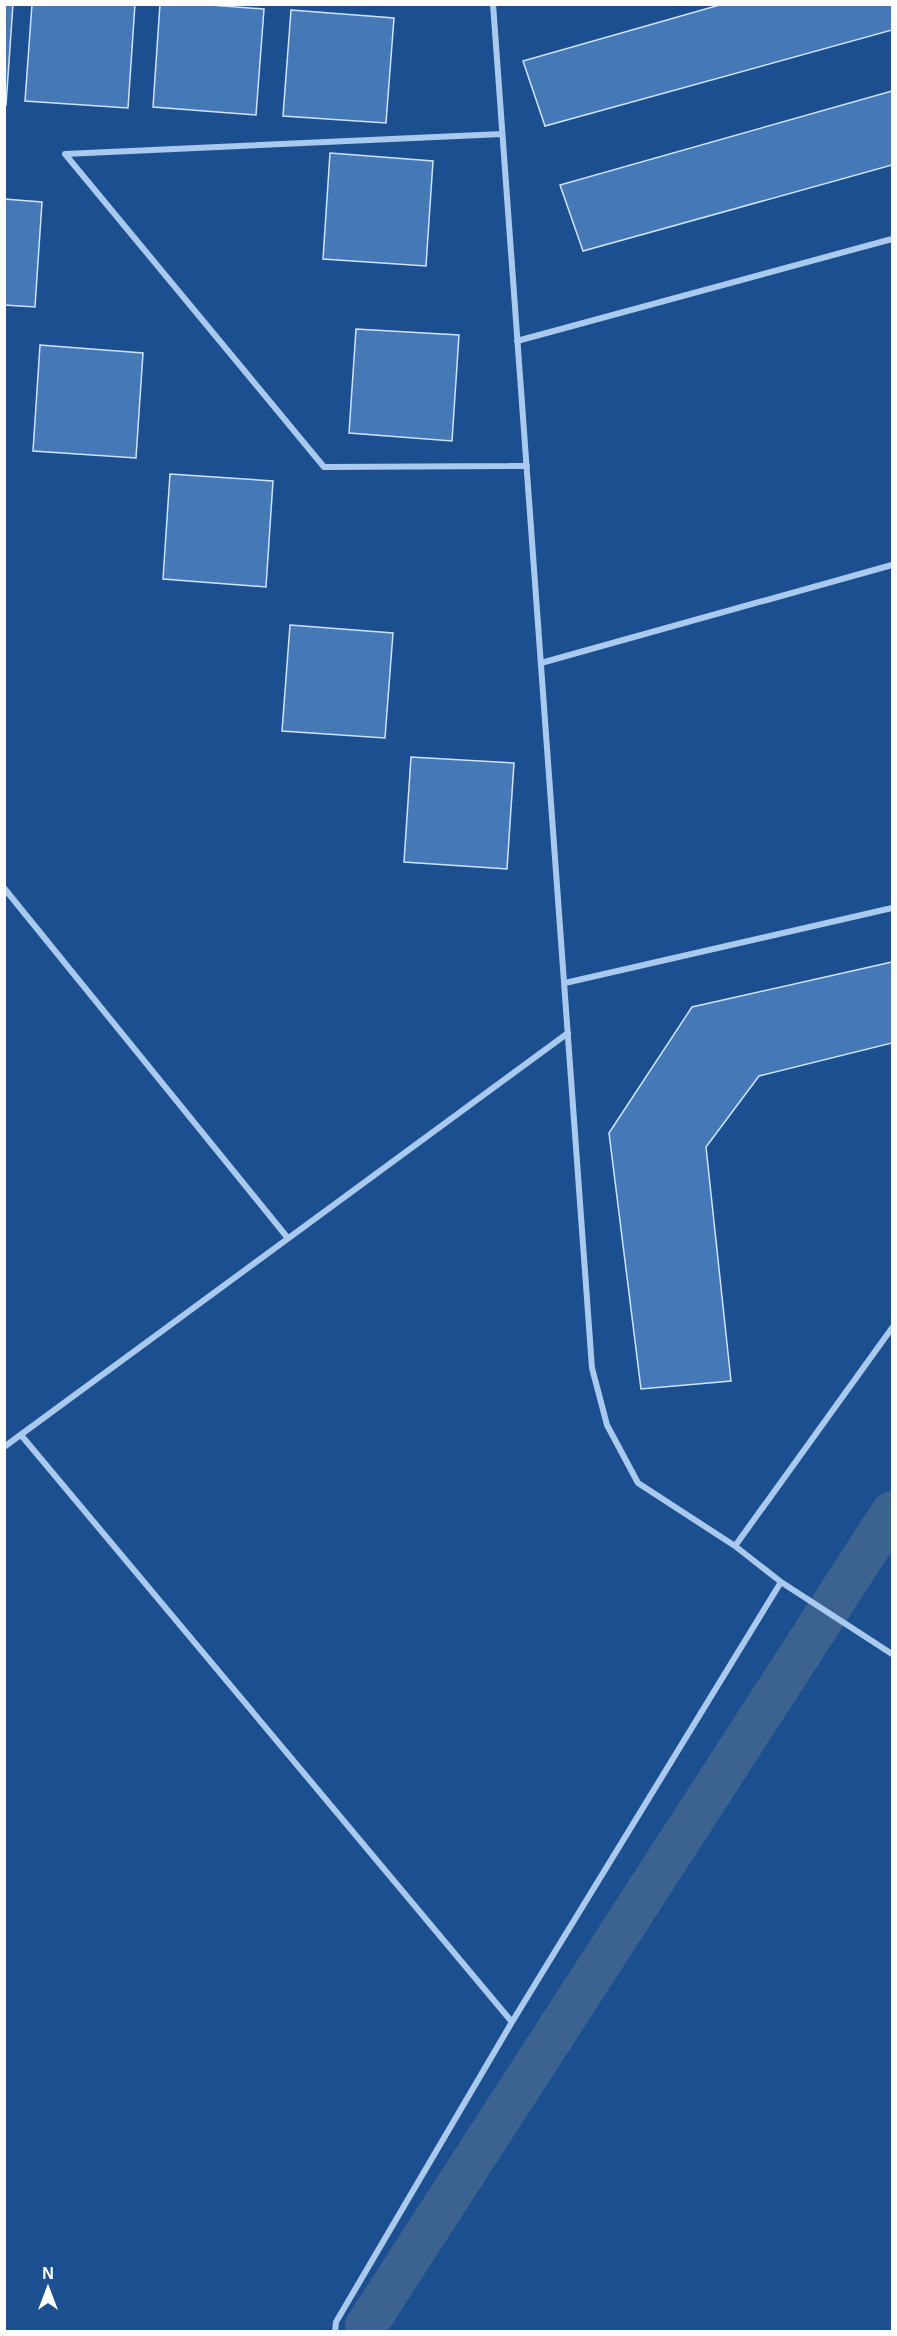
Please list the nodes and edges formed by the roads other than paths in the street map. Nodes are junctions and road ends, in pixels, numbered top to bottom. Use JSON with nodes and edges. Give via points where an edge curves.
{"nodes":[{"id":1,"x":493,"y":4,"type":"edge"},
{"id":2,"x":502,"y":134,"type":"junction"},
{"id":3,"x":892,"y":239,"type":"edge"},
{"id":4,"x":518,"y":341,"type":"junction"},
{"id":5,"x":527,"y":466,"type":"junction"},
{"id":6,"x":892,"y":565,"type":"edge"},
{"id":7,"x":541,"y":663,"type":"junction"},
{"id":8,"x":4,"y":888,"type":"edge"},
{"id":9,"x":892,"y":908,"type":"edge"},
{"id":10,"x":565,"y":983,"type":"junction"},
{"id":11,"x":568,"y":1033,"type":"junction"},
{"id":12,"x":287,"y":1238,"type":"junction"},
{"id":13,"x":892,"y":1328,"type":"edge"},
{"id":14,"x":21,"y":1435,"type":"junction"},
{"id":15,"x":4,"y":1447,"type":"edge"},
{"id":16,"x":735,"y":1546,"type":"junction"},
{"id":17,"x":781,"y":1582,"type":"junction"},
{"id":18,"x":892,"y":1654,"type":"edge"},
{"id":19,"x":512,"y":2022,"type":"junction"},
{"id":20,"x":335,"y":2331,"type":"edge"}],
"edges":[{"from":1,"to":2,"type":"street"},
{"from":2,"to":4,"type":"street"},
{"from":2,"to":5,"type":"street","via":[[65,154],[324,467]]},
{"from":3,"to":4,"type":"street"},
{"from":4,"to":5,"type":"street"},
{"from":5,"to":7,"type":"street"},
{"from":6,"to":7,"type":"street"},
{"from":7,"to":10,"type":"street"},
{"from":8,"to":12,"type":"street"},
{"from":9,"to":10,"type":"street"},
{"from":10,"to":11,"type":"street"},
{"from":11,"to":12,"type":"street"},
{"from":11,"to":16,"type":"street","via":[[592,1368],[607,1425],[638,1483]]},
{"from":12,"to":14,"type":"street"},
{"from":13,"to":16,"type":"street"},
{"from":14,"to":15,"type":"street"},
{"from":14,"to":19,"type":"street"},
{"from":16,"to":17,"type":"street"},
{"from":17,"to":18,"type":"street"},
{"from":17,"to":19,"type":"street"},
{"from":19,"to":20,"type":"street","via":[[336,2322]]}]}
